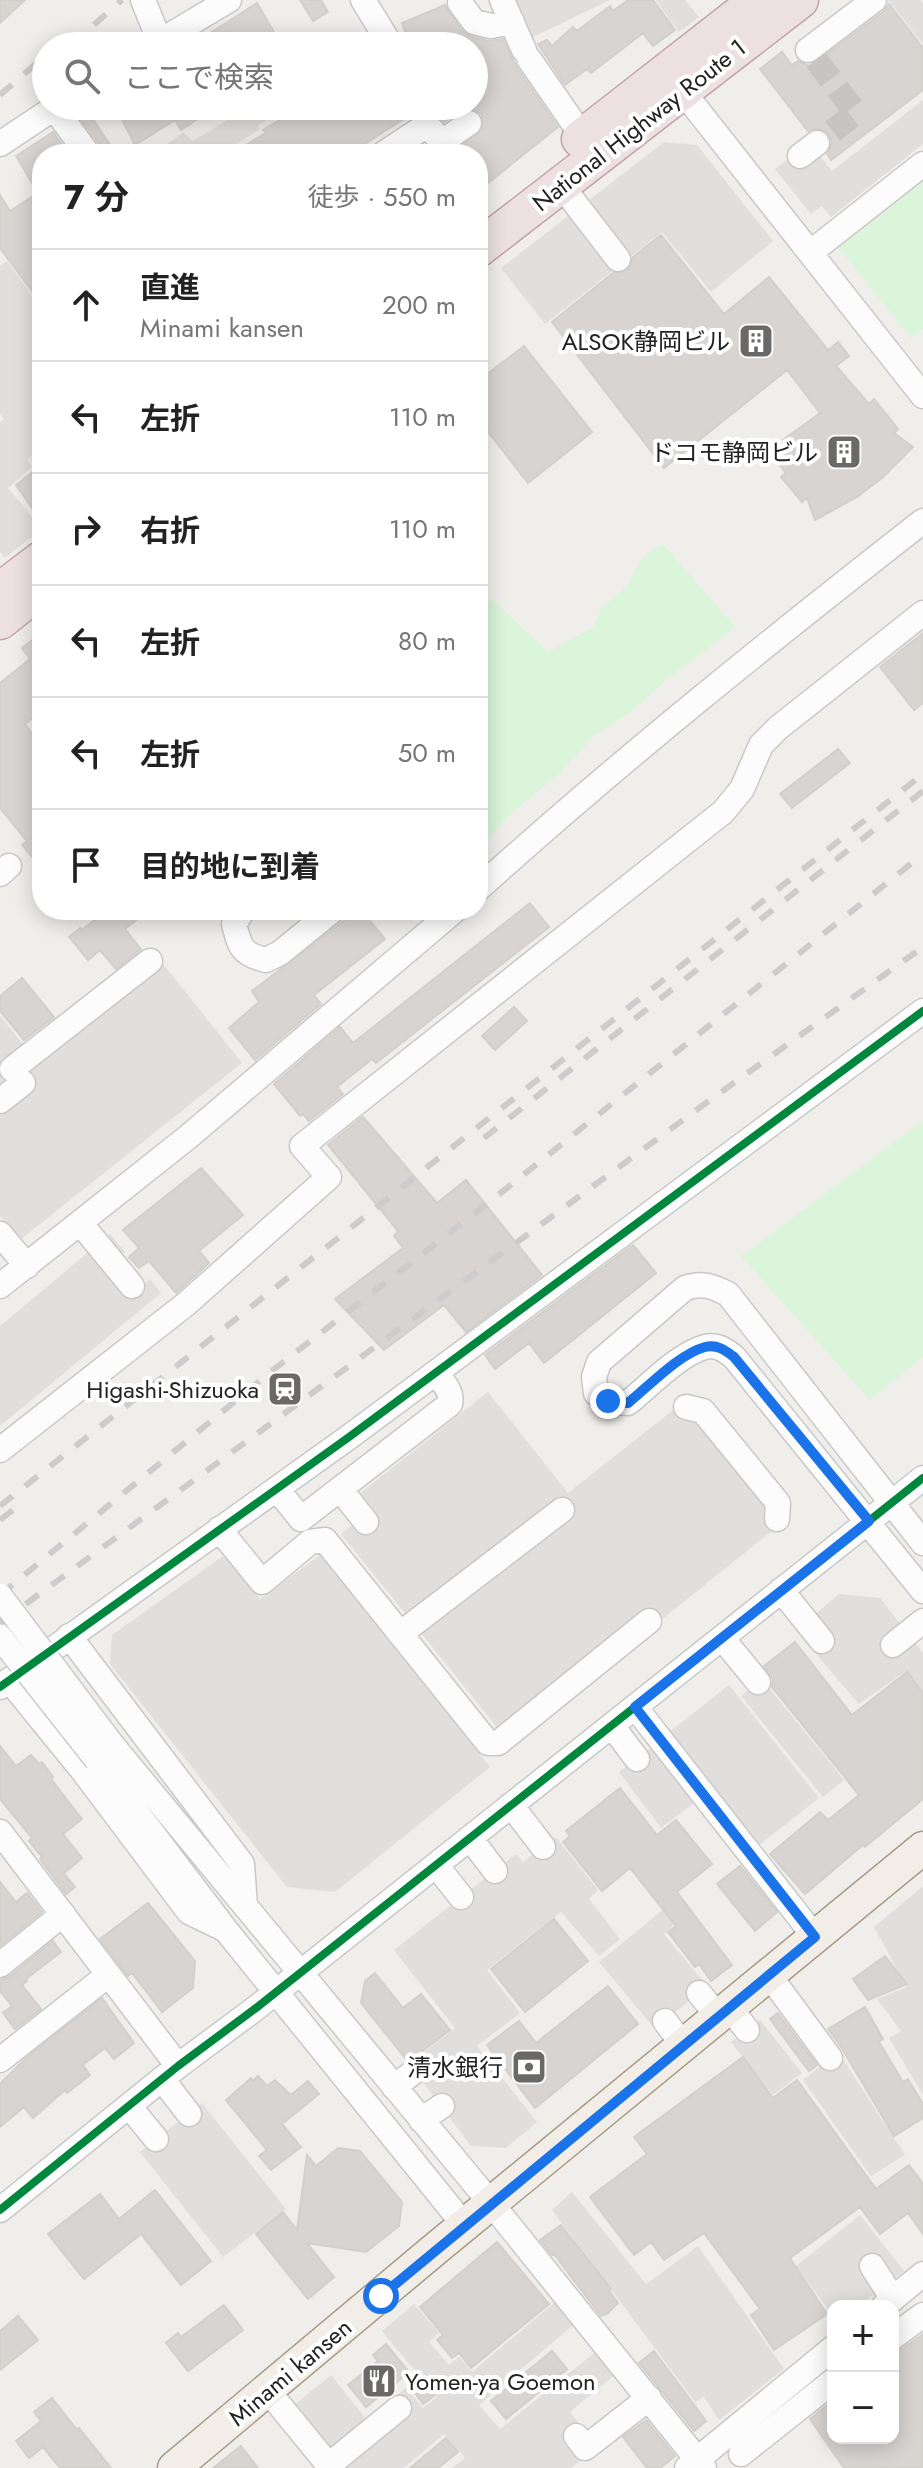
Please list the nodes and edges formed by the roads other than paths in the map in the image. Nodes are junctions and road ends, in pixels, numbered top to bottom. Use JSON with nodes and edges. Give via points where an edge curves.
{"nodes":[{"id":1,"x":143,"y":0,"type":"edge"},
{"id":2,"x":229,"y":0,"type":"edge"},
{"id":3,"x":363,"y":0,"type":"edge"},
{"id":4,"x":874,"y":0,"type":"edge"},
{"id":5,"x":460,"y":3,"type":"dead end"},
{"id":6,"x":780,"y":5,"type":"edge"},
{"id":7,"x":507,"y":11,"type":"edge"},
{"id":8,"x":152,"y":32,"type":"edge"},
{"id":9,"x":176,"y":32,"type":"edge"},
{"id":10,"x":383,"y":32,"type":"edge"},
{"id":11,"x":675,"y":82,"type":"junction"},
{"id":12,"x":36,"y":120,"type":"edge"},
{"id":13,"x":65,"y":120,"type":"edge"},
{"id":14,"x":469,"y":123,"type":"dead end"},
{"id":15,"x":583,"y":137,"type":"junction"},
{"id":16,"x":0,"y":144,"type":"edge"},
{"id":17,"x":81,"y":144,"type":"edge"},
{"id":18,"x":398,"y":144,"type":"edge"},
{"id":19,"x":923,"y":164,"type":"edge"},
{"id":20,"x":561,"y":185,"type":"junction"},
{"id":21,"x":488,"y":211,"type":"edge"},
{"id":22,"x":488,"y":241,"type":"edge"},
{"id":23,"x":811,"y":252,"type":"junction"},
{"id":24,"x":618,"y":259,"type":"dead end"},
{"id":25,"x":923,"y":396,"type":"edge"},
{"id":26,"x":923,"y":521,"type":"edge"},
{"id":27,"x":20,"y":575,"type":"edge"},
{"id":28,"x":923,"y":613,"type":"edge"},
{"id":29,"x":0,"y":621,"type":"edge"},
{"id":30,"x":488,"y":880,"type":"edge"},
{"id":31,"x":237,"y":920,"type":"edge"},
{"id":32,"x":321,"y":920,"type":"edge"},
{"id":33,"x":443,"y":920,"type":"edge"},
{"id":34,"x":150,"y":961,"type":"dead end"},
{"id":35,"x":923,"y":1011,"type":"edge"},
{"id":36,"x":0,"y":1101,"type":"edge"},
{"id":37,"x":81,"y":1224,"type":"junction"},
{"id":38,"x":0,"y":1234,"type":"edge"},
{"id":39,"x":27,"y":1266,"type":"junction"},
{"id":40,"x":1,"y":1284,"type":"edge"},
{"id":41,"x":132,"y":1286,"type":"dead end"},
{"id":42,"x":436,"y":1373,"type":"junction"},
{"id":43,"x":686,"y":1407,"type":"dead end"},
{"id":44,"x":0,"y":1450,"type":"edge"},
{"id":45,"x":923,"y":1478,"type":"edge"},
{"id":46,"x":277,"y":1489,"type":"junction"},
{"id":47,"x":340,"y":1489,"type":"junction"},
{"id":48,"x":890,"y":1504,"type":"junction"},
{"id":49,"x":562,"y":1510,"type":"dead end"},
{"id":50,"x":777,"y":1519,"type":"dead end"},
{"id":51,"x":869,"y":1521,"type":"junction"},
{"id":52,"x":366,"y":1522,"type":"dead end"},
{"id":53,"x":219,"y":1529,"type":"junction"},
{"id":54,"x":923,"y":1543,"type":"edge"},
{"id":55,"x":781,"y":1590,"type":"junction"},
{"id":56,"x":923,"y":1591,"type":"edge"},
{"id":57,"x":0,"y":1596,"type":"edge"},
{"id":58,"x":649,"y":1621,"type":"dead end"},
{"id":59,"x":923,"y":1621,"type":"edge"},
{"id":60,"x":400,"y":1634,"type":"junction"},
{"id":61,"x":69,"y":1636,"type":"junction"},
{"id":62,"x":0,"y":1637,"type":"edge"},
{"id":63,"x":722,"y":1638,"type":"junction"},
{"id":64,"x":822,"y":1641,"type":"dead end"},
{"id":65,"x":893,"y":1645,"type":"dead end"},
{"id":66,"x":758,"y":1682,"type":"dead end"},
{"id":67,"x":5,"y":1683,"type":"edge"},
{"id":68,"x":635,"y":1707,"type":"junction"},
{"id":69,"x":612,"y":1726,"type":"junction"},
{"id":70,"x":105,"y":1753,"type":"junction"},
{"id":71,"x":637,"y":1759,"type":"dead end"},
{"id":72,"x":511,"y":1805,"type":"junction"},
{"id":73,"x":470,"y":1838,"type":"junction"},
{"id":74,"x":4,"y":1846,"type":"edge"},
{"id":75,"x":543,"y":1847,"type":"dead end"},
{"id":76,"x":918,"y":1862,"type":"edge"},
{"id":77,"x":436,"y":1865,"type":"junction"},
{"id":78,"x":495,"y":1871,"type":"dead end"},
{"id":79,"x":461,"y":1897,"type":"dead end"},
{"id":80,"x":245,"y":1906,"type":"junction"},
{"id":81,"x":63,"y":1914,"type":"junction"},
{"id":82,"x":225,"y":1929,"type":"junction"},
{"id":83,"x":815,"y":1937,"type":"junction"},
{"id":84,"x":0,"y":1965,"type":"edge"},
{"id":85,"x":300,"y":1973,"type":"junction"},
{"id":86,"x":108,"y":1975,"type":"junction"},
{"id":87,"x":769,"y":1975,"type":"junction"},
{"id":88,"x":276,"y":1992,"type":"junction"},
{"id":89,"x":830,"y":2058,"type":"dead end"},
{"id":90,"x":0,"y":2060,"type":"edge"},
{"id":91,"x":415,"y":2071,"type":"dead end"},
{"id":92,"x":170,"y":2072,"type":"junction"},
{"id":93,"x":394,"y":2087,"type":"junction"},
{"id":94,"x":129,"y":2106,"type":"junction"},
{"id":95,"x":189,"y":2114,"type":"dead end"},
{"id":96,"x":156,"y":2139,"type":"dead end"},
{"id":97,"x":491,"y":2204,"type":"junction"},
{"id":98,"x":0,"y":2210,"type":"edge"},
{"id":99,"x":465,"y":2226,"type":"junction"},
{"id":100,"x":872,"y":2266,"type":"dead end"},
{"id":101,"x":923,"y":2274,"type":"edge"},
{"id":102,"x":887,"y":2300,"type":"edge"},
{"id":103,"x":890,"y":2300,"type":"edge"},
{"id":104,"x":923,"y":2315,"type":"edge"},
{"id":105,"x":899,"y":2333,"type":"edge"},
{"id":106,"x":827,"y":2355,"type":"edge"},
{"id":107,"x":827,"y":2386,"type":"edge"},
{"id":108,"x":268,"y":2391,"type":"junction"},
{"id":109,"x":649,"y":2398,"type":"junction"},
{"id":110,"x":399,"y":2408,"type":"dead end"},
{"id":111,"x":576,"y":2436,"type":"dead end"},
{"id":112,"x":739,"y":2452,"type":"edge"},
{"id":113,"x":696,"y":2465,"type":"edge"},
{"id":114,"x":330,"y":2467,"type":"edge"},
{"id":115,"x":174,"y":2468,"type":"edge"}],
"edges":[{"from":1,"to":8,"type":"street"},
{"from":2,"to":9,"type":"street"},
{"from":3,"to":10,"type":"street"},
{"from":4,"to":6,"type":"street","via":[[812,55]]},
{"from":5,"to":7,"type":"street","via":[[474,22],[495,26]]},
{"from":6,"to":11,"type":"highway","name":"National Highway Route 1"},
{"from":6,"to":11,"type":"highway","name":"National Highway Route 1","via":[[690,39]]},
{"from":7,"to":15,"type":"street","via":[[526,54]]},
{"from":11,"to":15,"type":"highway","name":"National Highway Route 1"},
{"from":11,"to":20,"type":"highway","name":"National Highway Route 1"},
{"from":11,"to":23,"type":"street"},
{"from":12,"to":16,"type":"street"},
{"from":13,"to":17,"type":"street"},
{"from":14,"to":18,"type":"street","via":[[442,142],[427,125]]},
{"from":15,"to":21,"type":"highway","name":"National Highway Route 1"},
{"from":19,"to":23,"type":"street"},
{"from":20,"to":22,"type":"highway","name":"National Highway Route 1"},
{"from":20,"to":24,"type":"street"},
{"from":23,"to":25,"type":"street"},
{"from":26,"to":30,"type":"street","via":[[576,801]]},
{"from":27,"to":29,"type":"highway"},
{"from":28,"to":44,"type":"street","via":[[778,728],[761,745],[742,789],[723,812],[302,1146],[329,1177],[186,1304]]},
{"from":31,"to":32,"type":"street","via":[[240,948],[266,960]]},
{"from":33,"to":37,"type":"street"},
{"from":34,"to":36,"type":"street","via":[[17,1076]]},
{"from":35,"to":42,"type":"street"},
{"from":37,"to":39,"type":"street"},
{"from":37,"to":41,"type":"street"},
{"from":38,"to":39,"type":"street"},
{"from":39,"to":40,"type":"street"},
{"from":42,"to":46,"type":"street"},
{"from":42,"to":47,"type":"street","via":[[452,1397],[450,1404]]},
{"from":43,"to":50,"type":"street","via":[[703,1411],[726,1438],[778,1503]]},
{"from":45,"to":48,"type":"street"},
{"from":46,"to":47,"type":"street","via":[[301,1519]]},
{"from":46,"to":53,"type":"street"},
{"from":47,"to":52,"type":"street"},
{"from":48,"to":51,"type":"street"},
{"from":48,"to":51,"type":"street","via":[[728,1294],[712,1286],[698,1283],[685,1288],[599,1362],[596,1393],[608,1401],[628,1403],[685,1357],[707,1346],[722,1347]]},
{"from":48,"to":54,"type":"street"},
{"from":49,"to":60,"type":"street"},
{"from":51,"to":55,"type":"street"},
{"from":51,"to":56,"type":"street"},
{"from":53,"to":60,"type":"street","via":[[262,1582],[310,1542],[325,1540]]},
{"from":53,"to":61,"type":"street"},
{"from":55,"to":63,"type":"street"},
{"from":55,"to":64,"type":"street"},
{"from":57,"to":70,"type":"street","bridge":true},
{"from":58,"to":60,"type":"street","via":[[498,1743],[488,1743]]},
{"from":59,"to":65,"type":"street"},
{"from":61,"to":67,"type":"street"},
{"from":61,"to":80,"type":"street","via":[[242,1864]]},
{"from":62,"to":70,"type":"street","bridge":true},
{"from":63,"to":66,"type":"street"},
{"from":63,"to":68,"type":"street"},
{"from":67,"to":82,"type":"street","via":[[83,1771],[189,1912]]},
{"from":68,"to":69,"type":"street"},
{"from":68,"to":83,"type":"street"},
{"from":69,"to":71,"type":"street"},
{"from":69,"to":72,"type":"street"},
{"from":70,"to":80,"type":"street"},
{"from":70,"to":82,"type":"street"},
{"from":72,"to":73,"type":"street"},
{"from":72,"to":75,"type":"street"},
{"from":73,"to":77,"type":"street"},
{"from":73,"to":78,"type":"street"},
{"from":74,"to":81,"type":"street"},
{"from":76,"to":83,"type":"main road","name":"Minami kansen"},
{"from":77,"to":79,"type":"street"},
{"from":77,"to":85,"type":"street"},
{"from":80,"to":85,"type":"street"},
{"from":81,"to":84,"type":"street"},
{"from":81,"to":86,"type":"street"},
{"from":82,"to":88,"type":"street"},
{"from":83,"to":87,"type":"main road","name":"Minami kansen"},
{"from":85,"to":88,"type":"street"},
{"from":85,"to":93,"type":"street"},
{"from":86,"to":90,"type":"street"},
{"from":86,"to":92,"type":"street"},
{"from":87,"to":89,"type":"street"},
{"from":87,"to":97,"type":"main road","name":"Minami kansen","via":[[723,2011],[674,2033]]},
{"from":88,"to":92,"type":"street"},
{"from":88,"to":99,"type":"street"},
{"from":91,"to":93,"type":"street"},
{"from":92,"to":94,"type":"street"},
{"from":92,"to":95,"type":"street"},
{"from":93,"to":97,"type":"street","via":[[432,2113]]},
{"from":94,"to":96,"type":"street"},
{"from":94,"to":98,"type":"street"},
{"from":97,"to":99,"type":"main road","name":"Minami kansen"},
{"from":97,"to":109,"type":"street"},
{"from":99,"to":108,"type":"main road","name":"Minami kansen"},
{"from":100,"to":102,"type":"street"},
{"from":101,"to":103,"type":"street"},
{"from":104,"to":105,"type":"street"},
{"from":106,"to":112,"type":"street"},
{"from":107,"to":112,"type":"street"},
{"from":108,"to":114,"type":"street"},
{"from":108,"to":115,"type":"main road","name":"Minami kansen"},
{"from":109,"to":111,"type":"street","via":[[585,2448]]},
{"from":109,"to":113,"type":"street"},
{"from":110,"to":114,"type":"street"},
{"from":112,"to":113,"type":"street"}]}
